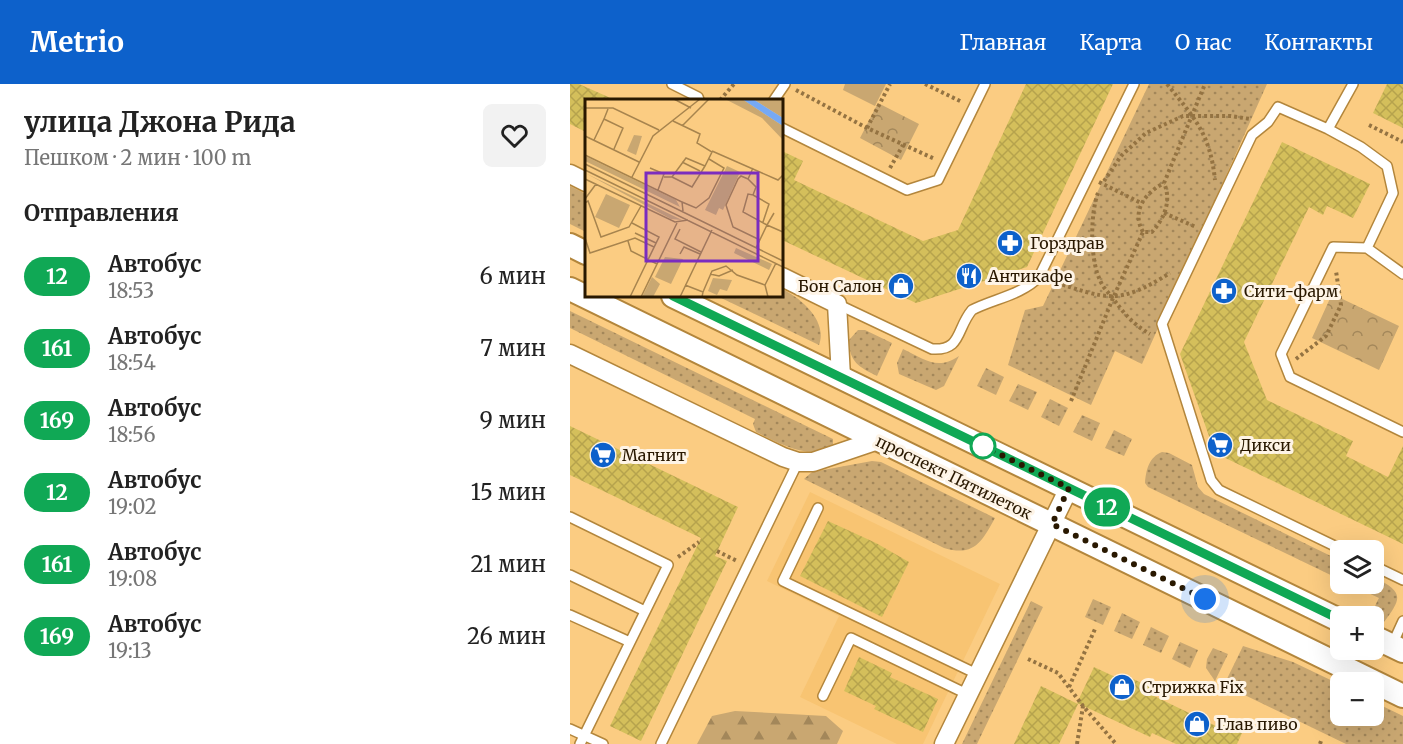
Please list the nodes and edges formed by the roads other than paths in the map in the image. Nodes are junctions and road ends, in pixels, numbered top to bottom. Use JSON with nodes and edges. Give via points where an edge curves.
{"nodes":[{"id":1,"x":672,"y":84,"type":"edge"},
{"id":2,"x":785,"y":84,"type":"edge"},
{"id":3,"x":985,"y":84,"type":"edge"},
{"id":4,"x":1134,"y":84,"type":"edge"},
{"id":5,"x":1353,"y":84,"type":"edge"},
{"id":6,"x":699,"y":99,"type":"edge"},
{"id":7,"x":775,"y":99,"type":"edge"},
{"id":8,"x":783,"y":128,"type":"edge"},
{"id":9,"x":1328,"y":129,"type":"junction"},
{"id":10,"x":570,"y":174,"type":"edge"},
{"id":11,"x":585,"y":182,"type":"edge"},
{"id":12,"x":1393,"y":193,"type":"junction"},
{"id":13,"x":1403,"y":198,"type":"edge"},
{"id":14,"x":570,"y":245,"type":"edge"},
{"id":15,"x":1366,"y":248,"type":"junction"},
{"id":16,"x":585,"y":252,"type":"edge"},
{"id":17,"x":1403,"y":274,"type":"edge"},
{"id":18,"x":783,"y":278,"type":"edge"},
{"id":19,"x":570,"y":289,"type":"edge"},
{"id":20,"x":585,"y":296,"type":"edge"},
{"id":21,"x":586,"y":297,"type":"edge"},
{"id":22,"x":676,"y":297,"type":"edge"},
{"id":23,"x":837,"y":304,"type":"junction"},
{"id":24,"x":570,"y":354,"type":"edge"},
{"id":25,"x":841,"y":377,"type":"junction"},
{"id":26,"x":1403,"y":432,"type":"edge"},
{"id":27,"x":878,"y":440,"type":"junction"},
{"id":28,"x":798,"y":462,"type":"junction"},
{"id":29,"x":1069,"y":488,"type":"junction"},
{"id":30,"x":818,"y":508,"type":"dead end"},
{"id":31,"x":570,"y":517,"type":"edge"},
{"id":32,"x":1052,"y":524,"type":"junction"},
{"id":33,"x":1330,"y":544,"type":"edge"},
{"id":34,"x":1384,"y":571,"type":"edge"},
{"id":35,"x":570,"y":575,"type":"edge"},
{"id":36,"x":1403,"y":580,"type":"edge"},
{"id":37,"x":645,"y":611,"type":"junction"},
{"id":38,"x":570,"y":615,"type":"edge"},
{"id":39,"x":1330,"y":616,"type":"edge"},
{"id":40,"x":1403,"y":621,"type":"edge"},
{"id":41,"x":630,"y":642,"type":"junction"},
{"id":42,"x":1390,"y":644,"type":"edge"},
{"id":43,"x":979,"y":675,"type":"junction"},
{"id":44,"x":969,"y":695,"type":"junction"},
{"id":45,"x":823,"y":696,"type":"dead end"},
{"id":46,"x":1403,"y":696,"type":"edge"},
{"id":47,"x":570,"y":729,"type":"edge"},
{"id":48,"x":582,"y":740,"type":"edge"},
{"id":49,"x":603,"y":744,"type":"edge"},
{"id":50,"x":661,"y":744,"type":"edge"},
{"id":51,"x":944,"y":744,"type":"edge"}],
"edges":[{"from":1,"to":6,"type":"lane"},
{"from":2,"to":7,"type":"lane"},
{"from":3,"to":8,"type":"lane","via":[[938,180],[907,190]]},
{"from":4,"to":23,"type":"lane","via":[[1039,277],[1024,289],[972,310],[954,344],[944,350],[932,349]]},
{"from":5,"to":9,"type":"lane"},
{"from":9,"to":12,"type":"lane","via":[[1387,166]]},
{"from":9,"to":33,"type":"lane","via":[[1278,107],[1252,135],[1162,324],[1211,480],[1219,490]]},
{"from":10,"to":11,"type":"street"},
{"from":12,"to":13,"type":"lane"},
{"from":12,"to":15,"type":"lane"},
{"from":14,"to":16,"type":"street"},
{"from":15,"to":17,"type":"lane"},
{"from":15,"to":26,"type":"lane","via":[[1333,247],[1281,354],[1290,377]]},
{"from":18,"to":23,"type":"street"},
{"from":19,"to":20,"type":"street","name":"проспект Пятилеток"},
{"from":21,"to":27,"type":"street","name":"проспект Пятилеток"},
{"from":22,"to":25,"type":"street"},
{"from":23,"to":25,"type":"street"},
{"from":24,"to":28,"type":"street"},
{"from":25,"to":29,"type":"street"},
{"from":27,"to":28,"type":"street","via":[[813,462]]},
{"from":27,"to":32,"type":"street","name":"проспект Пятилеток"},
{"from":28,"to":50,"type":"lane"},
{"from":29,"to":32,"type":"street"},
{"from":29,"to":39,"type":"street"},
{"from":30,"to":43,"type":"lane","via":[[783,581]]},
{"from":31,"to":37,"type":"lane","via":[[668,565]]},
{"from":32,"to":43,"type":"street"},
{"from":32,"to":46,"type":"street","name":"проспект Пятилеток"},
{"from":34,"to":36,"type":"lane"},
{"from":35,"to":37,"type":"lane"},
{"from":37,"to":41,"type":"lane"},
{"from":38,"to":41,"type":"lane"},
{"from":40,"to":42,"type":"lane"},
{"from":41,"to":48,"type":"lane"},
{"from":43,"to":44,"type":"street"},
{"from":44,"to":45,"type":"lane","via":[[851,638]]},
{"from":44,"to":51,"type":"street"},
{"from":47,"to":48,"type":"lane"},
{"from":48,"to":49,"type":"lane"}]}
